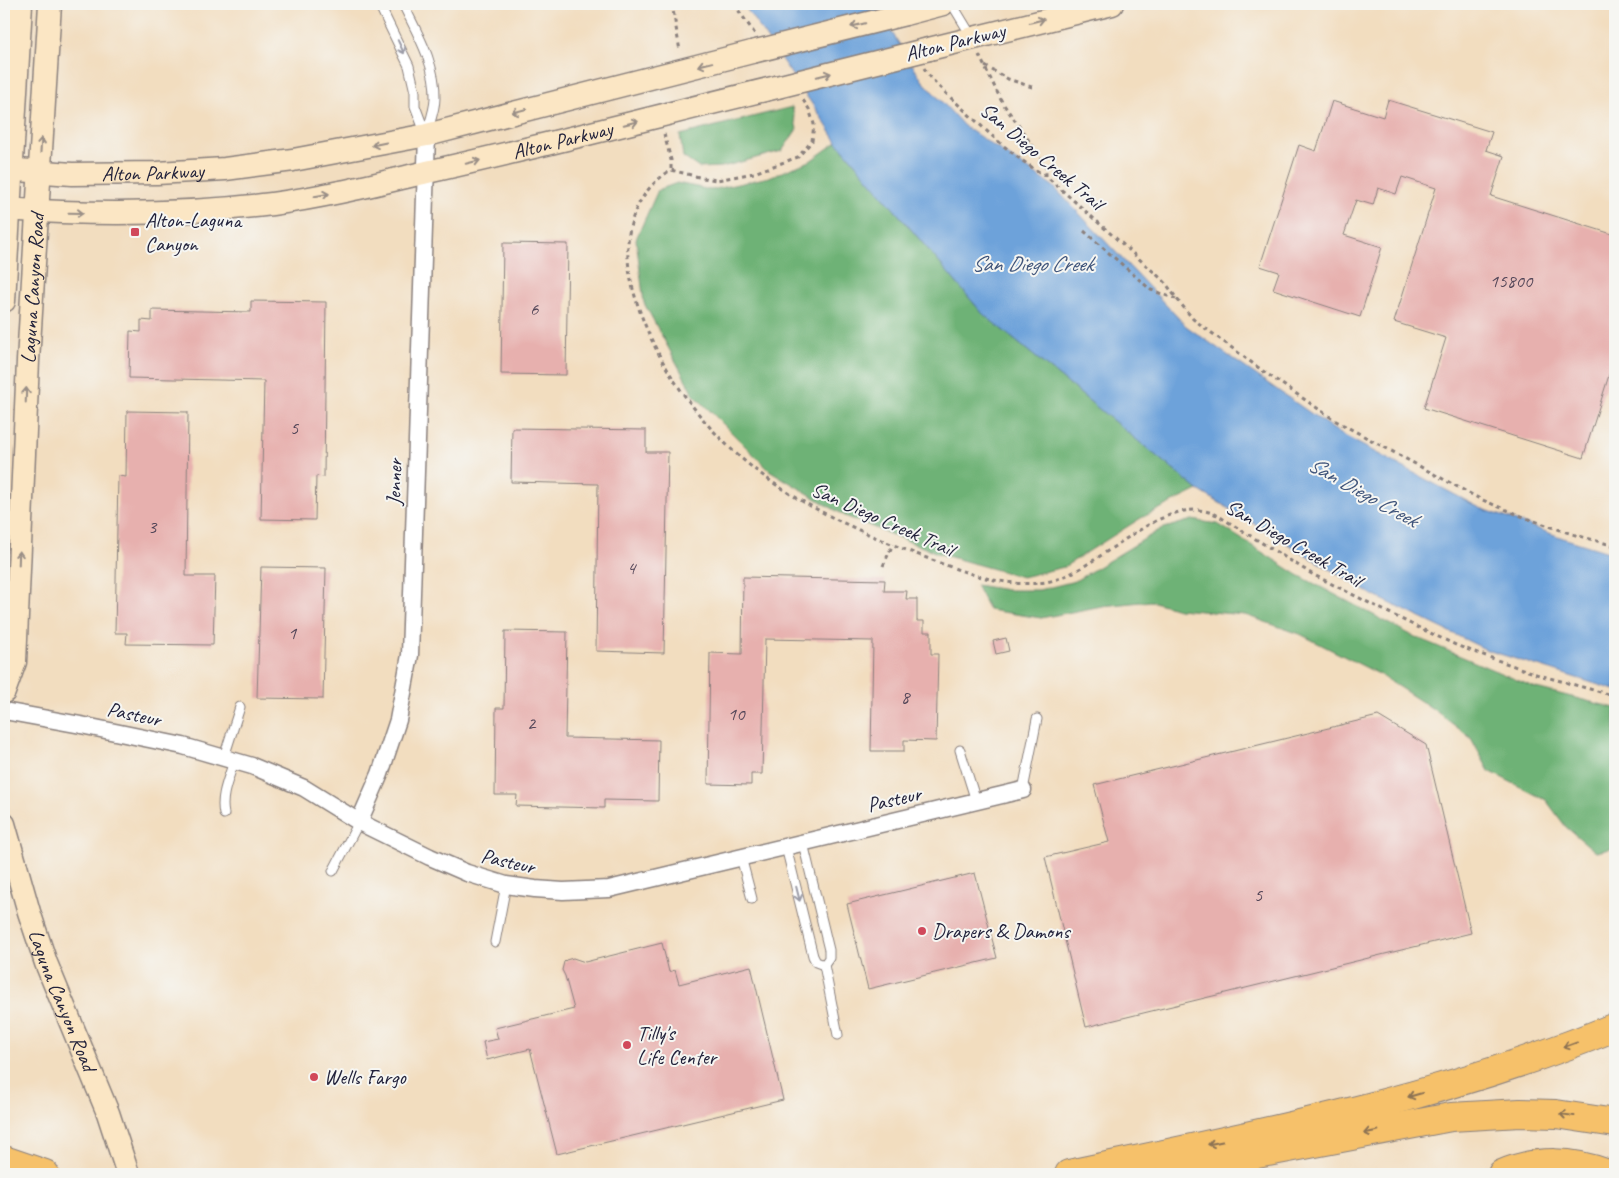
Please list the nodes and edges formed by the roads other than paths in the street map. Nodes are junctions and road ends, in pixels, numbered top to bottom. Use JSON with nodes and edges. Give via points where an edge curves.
{"nodes":[{"id":1,"x":22,"y":4,"type":"edge"},
{"id":2,"x":50,"y":4,"type":"edge"},
{"id":3,"x":379,"y":4,"type":"edge"},
{"id":4,"x":403,"y":4,"type":"edge"},
{"id":5,"x":943,"y":4,"type":"edge"},
{"id":6,"x":952,"y":4,"type":"edge"},
{"id":7,"x":1112,"y":4,"type":"edge"},
{"id":8,"x":974,"y":44,"type":"junction"},
{"id":9,"x":427,"y":135,"type":"junction"},
{"id":10,"x":8,"y":170,"type":"edge"},
{"id":11,"x":40,"y":171,"type":"junction"},
{"id":12,"x":426,"y":172,"type":"junction"},
{"id":13,"x":7,"y":209,"type":"edge"},
{"id":14,"x":37,"y":211,"type":"junction"},
{"id":15,"x":4,"y":301,"type":"edge"},
{"id":16,"x":4,"y":692,"type":"edge"},
{"id":17,"x":240,"y":707,"type":"dead end"},
{"id":18,"x":4,"y":711,"type":"edge"},
{"id":19,"x":1037,"y":719,"type":"dead end"},
{"id":20,"x":960,"y":750,"type":"dead end"},
{"id":21,"x":229,"y":759,"type":"junction"},
{"id":22,"x":1024,"y":790,"type":"joint"},
{"id":23,"x":976,"y":801,"type":"junction"},
{"id":24,"x":224,"y":814,"type":"dead end"},
{"id":25,"x":359,"y":822,"type":"junction"},
{"id":26,"x":4,"y":824,"type":"edge"},
{"id":27,"x":803,"y":842,"type":"junction"},
{"id":28,"x":786,"y":847,"type":"junction"},
{"id":29,"x":741,"y":857,"type":"junction"},
{"id":30,"x":333,"y":871,"type":"dead end"},
{"id":31,"x":506,"y":885,"type":"junction"},
{"id":32,"x":752,"y":899,"type":"dead end"},
{"id":33,"x":495,"y":942,"type":"dead end"},
{"id":34,"x":824,"y":965,"type":"junction"},
{"id":35,"x":1615,"y":1027,"type":"edge"},
{"id":36,"x":838,"y":1036,"type":"dead end"},
{"id":37,"x":1615,"y":1124,"type":"edge"},
{"id":38,"x":4,"y":1160,"type":"edge"},
{"id":39,"x":45,"y":1174,"type":"edge"},
{"id":40,"x":128,"y":1174,"type":"edge"},
{"id":41,"x":1070,"y":1174,"type":"edge"},
{"id":42,"x":1151,"y":1174,"type":"edge"},
{"id":43,"x":1502,"y":1174,"type":"edge"},
{"id":44,"x":1608,"y":1174,"type":"edge"}],
"edges":[{"from":1,"to":10,"type":"main road","name":"Laguna Canyon Road"},
{"from":11,"to":2,"type":"main road","name":"Laguna Canyon Road","one_way":true},
{"from":3,"to":9,"type":"lane","one_way":true,"via":[[410,66],[416,106]]},
{"from":4,"to":9,"type":"lane","via":[[431,68],[436,100]]},
{"from":5,"to":9,"type":"main road","name":"Alton Parkway","one_way":true,"bridge":true,"via":[[756,46],[685,69]]},
{"from":6,"to":8,"type":"lane"},
{"from":8,"to":7,"type":"main road","name":"Alton Parkway","one_way":true},
{"from":12,"to":8,"type":"main road","name":"Alton Parkway","one_way":true,"bridge":true,"via":[[777,87]]},
{"from":9,"to":11,"type":"main road","name":"Alton Parkway","one_way":true,"via":[[225,169],[122,174]]},
{"from":9,"to":12,"type":"street","name":"Jenner"},
{"from":10,"to":11,"type":"main road","name":"Alton Parkway"},
{"from":10,"to":13,"type":"main road","name":"Laguna Canyon Road"},
{"from":11,"to":14,"type":"main road","name":"Laguna Canyon Road"},
{"from":14,"to":12,"type":"main road","name":"Alton Parkway","one_way":true,"via":[[135,213],[274,204]]},
{"from":12,"to":25,"type":"street","name":"Jenner","via":[[410,655],[398,720]]},
{"from":13,"to":14,"type":"main road","name":"Alton Parkway"},
{"from":13,"to":15,"type":"main road","name":"Laguna Canyon Road"},
{"from":16,"to":14,"type":"main road","name":"Laguna Canyon Road","one_way":true,"via":[[15,662]]},
{"from":17,"to":21,"type":"lane"},
{"from":18,"to":21,"type":"street","name":"Pasteur","via":[[183,746]]},
{"from":19,"to":22,"type":"lane"},
{"from":20,"to":23,"type":"lane"},
{"from":21,"to":24,"type":"lane","via":[[222,805]]},
{"from":21,"to":25,"type":"street","name":"Pasteur","via":[[304,788]]},
{"from":22,"to":23,"type":"street","name":"Pasteur"},
{"from":23,"to":27,"type":"street","name":"Pasteur"},
{"from":25,"to":30,"type":"lane"},
{"from":25,"to":31,"type":"street","name":"Pasteur","via":[[467,873]]},
{"from":26,"to":40,"type":"main road","name":"Laguna Canyon Road","via":[[46,963],[108,1113]]},
{"from":27,"to":28,"type":"street","name":"Pasteur"},
{"from":27,"to":34,"type":"lane","via":[[829,950],[829,958]]},
{"from":28,"to":29,"type":"street","name":"Pasteur"},
{"from":28,"to":34,"type":"lane","one_way":true,"via":[[813,956],[816,962]]},
{"from":29,"to":31,"type":"street","name":"Pasteur","via":[[609,889],[563,891]]},
{"from":29,"to":32,"type":"lane"},
{"from":31,"to":33,"type":"lane"},
{"from":34,"to":36,"type":"lane"},
{"from":35,"to":41,"type":"highway","one_way":true,"via":[[1494,1071],[1382,1104]]},
{"from":37,"to":42,"type":"highway","one_way":true,"via":[[1556,1114],[1451,1117]]},
{"from":38,"to":39,"type":"highway"},
{"from":43,"to":44,"type":"highway","via":[[1552,1162],[1593,1168]]}]}
